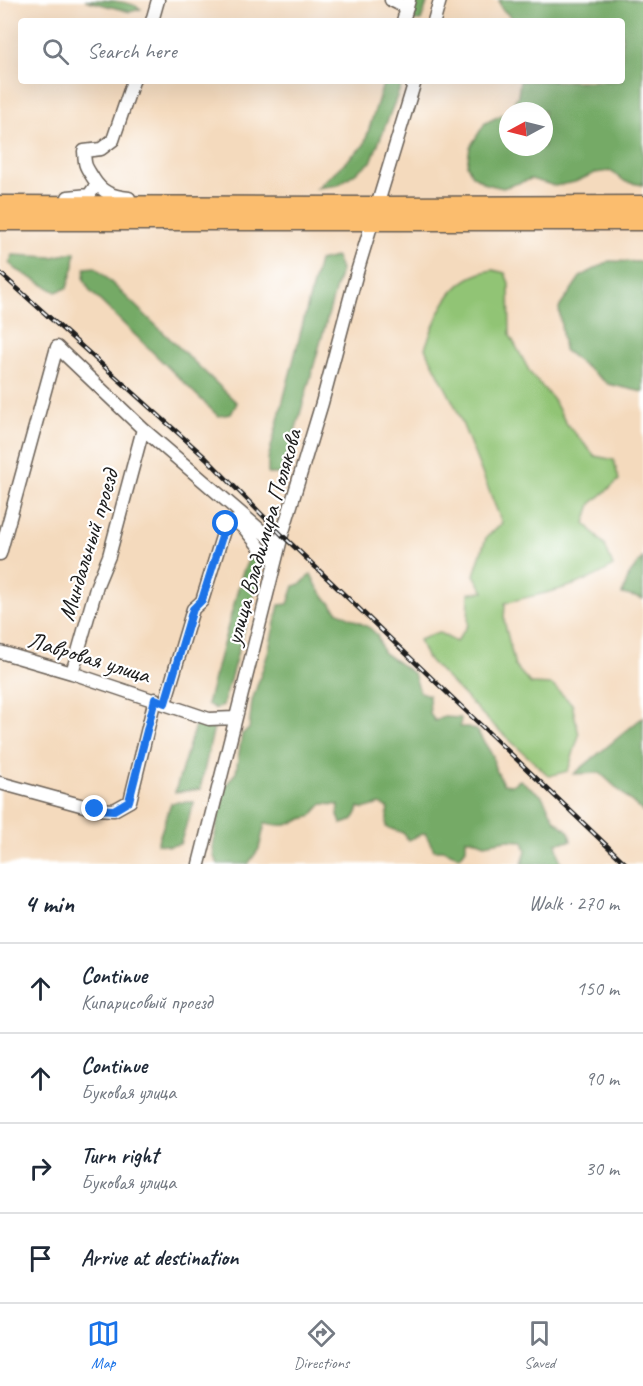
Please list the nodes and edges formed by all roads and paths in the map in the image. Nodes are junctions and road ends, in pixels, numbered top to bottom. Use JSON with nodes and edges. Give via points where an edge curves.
{"nodes":[{"id":1,"x":158,"y":0,"type":"edge"},
{"id":2,"x":391,"y":0,"type":"edge"},
{"id":3,"x":440,"y":0,"type":"edge"},
{"id":4,"x":408,"y":4,"type":"edge"},
{"id":5,"x":153,"y":18,"type":"edge"},
{"id":6,"x":435,"y":18,"type":"edge"},
{"id":7,"x":132,"y":84,"type":"edge"},
{"id":8,"x":414,"y":84,"type":"edge"},
{"id":9,"x":97,"y":184,"type":"junction"},
{"id":10,"x":8,"y":205,"type":"edge"},
{"id":11,"x":148,"y":205,"type":"junction"},
{"id":12,"x":643,"y":205,"type":"edge"},
{"id":13,"x":374,"y":214,"type":"junction"},
{"id":14,"x":0,"y":221,"type":"edge"},
{"id":15,"x":643,"y":221,"type":"edge"},
{"id":16,"x":144,"y":429,"type":"junction"},
{"id":17,"x":278,"y":552,"type":"junction"},
{"id":18,"x":0,"y":554,"type":"edge"},
{"id":19,"x":0,"y":652,"type":"edge"},
{"id":20,"x":72,"y":673,"type":"junction"},
{"id":21,"x":160,"y":701,"type":"junction"},
{"id":22,"x":235,"y":718,"type":"junction"},
{"id":23,"x":0,"y":783,"type":"edge"},
{"id":24,"x":199,"y":864,"type":"edge"}],
"edges":[{"from":1,"to":5,"type":"street"},
{"from":2,"to":4,"type":"street"},
{"from":3,"to":6,"type":"street"},
{"from":7,"to":9,"type":"street","via":[[113,140],[101,149],[84,152],[85,166]]},
{"from":8,"to":13,"type":"street","name":"улица Владимира Полякова"},
{"from":9,"to":10,"type":"street","via":[[89,195]]},
{"from":9,"to":11,"type":"street","via":[[107,194]]},
{"from":10,"to":11,"type":"highway"},
{"from":11,"to":13,"type":"highway"},
{"from":12,"to":13,"type":"highway"},
{"from":13,"to":14,"type":"highway"},
{"from":13,"to":15,"type":"highway"},
{"from":13,"to":17,"type":"street","name":"улица Владимира Полякова"},
{"from":16,"to":17,"type":"street"},
{"from":16,"to":18,"type":"street","via":[[57,347]]},
{"from":16,"to":20,"type":"street","name":"Миндальный проезд","via":[[110,556],[97,585]]},
{"from":17,"to":21,"type":"street","via":[[266,555],[235,521],[226,524],[202,600],[193,609]]},
{"from":17,"to":22,"type":"street","name":"улица Владимира Полякова"},
{"from":19,"to":20,"type":"street","name":"Лавровая улица"},
{"from":20,"to":21,"type":"street","name":"Лавровая улица"},
{"from":21,"to":22,"type":"street","name":"Лавровая улица","via":[[209,719]]},
{"from":21,"to":23,"type":"street","via":[[129,801],[114,810],[95,809]]},
{"from":22,"to":24,"type":"street","name":"улица Владимира Полякова"}]}
